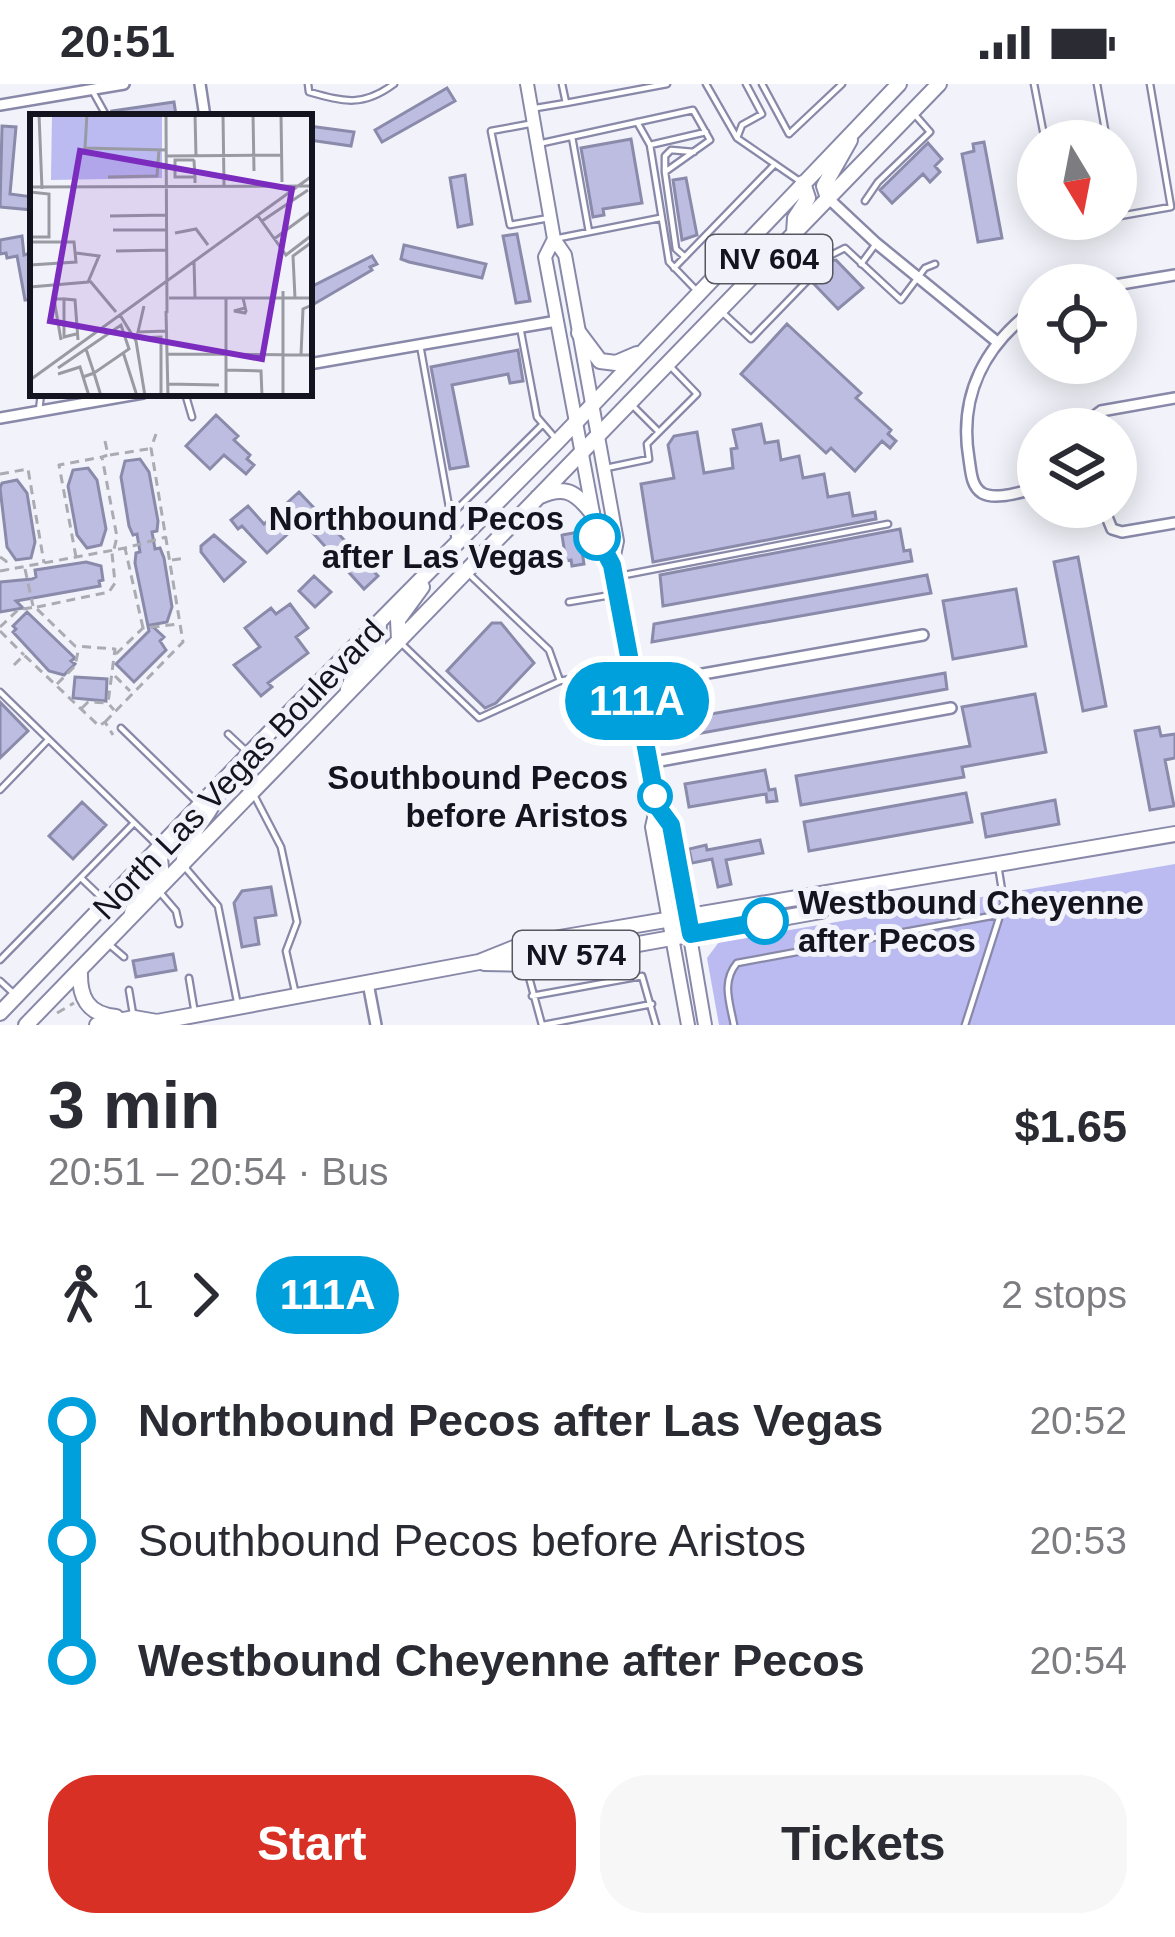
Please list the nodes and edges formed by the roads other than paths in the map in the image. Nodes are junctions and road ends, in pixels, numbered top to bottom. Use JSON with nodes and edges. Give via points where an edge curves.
{"nodes":[{"id":1,"x":124,"y":84,"type":"edge"},
{"id":2,"x":200,"y":84,"type":"edge"},
{"id":3,"x":308,"y":84,"type":"edge"},
{"id":4,"x":394,"y":84,"type":"edge"},
{"id":5,"x":527,"y":84,"type":"edge"},
{"id":6,"x":562,"y":84,"type":"edge"},
{"id":7,"x":668,"y":84,"type":"edge"},
{"id":8,"x":706,"y":84,"type":"edge"},
{"id":9,"x":746,"y":84,"type":"edge"},
{"id":10,"x":762,"y":84,"type":"edge"},
{"id":11,"x":842,"y":84,"type":"edge"},
{"id":12,"x":899,"y":84,"type":"edge"},
{"id":13,"x":939,"y":84,"type":"edge"},
{"id":14,"x":1034,"y":84,"type":"edge"},
{"id":15,"x":1097,"y":84,"type":"edge"},
{"id":16,"x":1150,"y":84,"type":"edge"},
{"id":17,"x":92,"y":90,"type":"junction"},
{"id":18,"x":566,"y":103,"type":"junction"},
{"id":19,"x":0,"y":106,"type":"edge"},
{"id":20,"x":912,"y":112,"type":"junction"},
{"id":21,"x":105,"y":114,"type":"edge"},
{"id":22,"x":205,"y":114,"type":"edge"},
{"id":23,"x":533,"y":116,"type":"junction"},
{"id":24,"x":1042,"y":120,"type":"edge"},
{"id":25,"x":1103,"y":120,"type":"edge"},
{"id":26,"x":637,"y":122,"type":"junction"},
{"id":27,"x":850,"y":135,"type":"junction"},
{"id":28,"x":572,"y":136,"type":"junction"},
{"id":29,"x":708,"y":136,"type":"junction"},
{"id":30,"x":737,"y":138,"type":"junction"},
{"id":31,"x":538,"y":144,"type":"junction"},
{"id":32,"x":650,"y":146,"type":"junction"},
{"id":33,"x":694,"y":152,"type":"junction"},
{"id":34,"x":775,"y":164,"type":"junction"},
{"id":35,"x":665,"y":172,"type":"junction"},
{"id":36,"x":803,"y":183,"type":"junction"},
{"id":37,"x":828,"y":198,"type":"junction"},
{"id":38,"x":866,"y":201,"type":"dead end"},
{"id":39,"x":1137,"y":213,"type":"edge"},
{"id":40,"x":550,"y":218,"type":"junction"},
{"id":41,"x":662,"y":218,"type":"junction"},
{"id":42,"x":589,"y":232,"type":"junction"},
{"id":43,"x":794,"y":233,"type":"junction"},
{"id":44,"x":554,"y":239,"type":"junction"},
{"id":45,"x":876,"y":243,"type":"junction"},
{"id":46,"x":831,"y":255,"type":"dead end"},
{"id":47,"x":685,"y":257,"type":"junction"},
{"id":48,"x":823,"y":264,"type":"dead end"},
{"id":49,"x":934,"y":264,"type":"dead end"},
{"id":50,"x":861,"y":265,"type":"junction"},
{"id":51,"x":674,"y":268,"type":"junction"},
{"id":52,"x":817,"y":271,"type":"dead end"},
{"id":53,"x":1175,"y":274,"type":"edge"},
{"id":54,"x":917,"y":277,"type":"junction"},
{"id":55,"x":809,"y":279,"type":"dead end"},
{"id":56,"x":1137,"y":281,"type":"edge"},
{"id":57,"x":699,"y":293,"type":"junction"},
{"id":58,"x":719,"y":309,"type":"junction"},
{"id":59,"x":557,"y":321,"type":"junction"},
{"id":60,"x":1017,"y":324,"type":"edge"},
{"id":61,"x":520,"y":327,"type":"junction"},
{"id":62,"x":579,"y":333,"type":"junction"},
{"id":63,"x":996,"y":341,"type":"junction"},
{"id":64,"x":420,"y":345,"type":"junction"},
{"id":65,"x":646,"y":349,"type":"junction"},
{"id":66,"x":666,"y":362,"type":"junction"},
{"id":67,"x":312,"y":363,"type":"edge"},
{"id":68,"x":40,"y":396,"type":"edge"},
{"id":69,"x":126,"y":396,"type":"edge"},
{"id":70,"x":186,"y":396,"type":"edge"},
{"id":71,"x":1175,"y":398,"type":"edge"},
{"id":72,"x":628,"y":401,"type":"junction"},
{"id":73,"x":593,"y":405,"type":"junction"},
{"id":74,"x":1118,"y":408,"type":"edge"},
{"id":75,"x":40,"y":411,"type":"junction"},
{"id":76,"x":192,"y":417,"type":"dead end"},
{"id":77,"x":0,"y":418,"type":"edge"},
{"id":78,"x":576,"y":423,"type":"junction"},
{"id":79,"x":543,"y":424,"type":"junction"},
{"id":80,"x":598,"y":432,"type":"junction"},
{"id":81,"x":659,"y":432,"type":"junction"},
{"id":82,"x":558,"y":441,"type":"junction"},
{"id":83,"x":580,"y":450,"type":"junction"},
{"id":84,"x":604,"y":469,"type":"junction"},
{"id":85,"x":495,"y":472,"type":"junction"},
{"id":86,"x":511,"y":488,"type":"junction"},
{"id":87,"x":1017,"y":492,"type":"edge"},
{"id":88,"x":533,"y":499,"type":"junction"},
{"id":89,"x":592,"y":513,"type":"junction"},
{"id":90,"x":451,"y":515,"type":"junction"},
{"id":91,"x":1175,"y":523,"type":"edge"},
{"id":92,"x":888,"y":524,"type":"dead end"},
{"id":93,"x":1112,"y":528,"type":"edge"},
{"id":94,"x":456,"y":544,"type":"junction"},
{"id":95,"x":433,"y":567,"type":"junction"},
{"id":96,"x":465,"y":571,"type":"junction"},
{"id":97,"x":613,"y":571,"type":"junction"},
{"id":98,"x":617,"y":594,"type":"junction"},
{"id":99,"x":569,"y":602,"type":"dead end"},
{"id":100,"x":379,"y":622,"type":"junction"},
{"id":101,"x":923,"y":635,"type":"dead end"},
{"id":102,"x":399,"y":641,"type":"junction"},
{"id":103,"x":585,"y":676,"type":"dead end"},
{"id":104,"x":560,"y":681,"type":"junction"},
{"id":105,"x":634,"y":686,"type":"junction"},
{"id":106,"x":0,"y":692,"type":"edge"},
{"id":107,"x":344,"y":700,"type":"junction"},
{"id":108,"x":951,"y":708,"type":"dead end"},
{"id":109,"x":122,"y":728,"type":"dead end"},
{"id":110,"x":228,"y":734,"type":"dead end"},
{"id":111,"x":48,"y":740,"type":"junction"},
{"id":112,"x":249,"y":754,"type":"junction"},
{"id":113,"x":649,"y":763,"type":"junction"},
{"id":114,"x":224,"y":779,"type":"junction"},
{"id":115,"x":0,"y":790,"type":"edge"},
{"id":116,"x":254,"y":793,"type":"junction"},
{"id":117,"x":200,"y":805,"type":"junction"},
{"id":118,"x":657,"y":806,"type":"junction"},
{"id":119,"x":134,"y":824,"type":"junction"},
{"id":120,"x":1175,"y":834,"type":"edge"},
{"id":121,"x":159,"y":847,"type":"junction"},
{"id":122,"x":183,"y":865,"type":"junction"},
{"id":123,"x":998,"y":866,"type":"junction"},
{"id":124,"x":81,"y":878,"type":"junction"},
{"id":125,"x":158,"y":890,"type":"junction"},
{"id":126,"x":839,"y":894,"type":"junction"},
{"id":127,"x":106,"y":902,"type":"junction"},
{"id":128,"x":687,"y":914,"type":"junction"},
{"id":129,"x":1002,"y":914,"type":"junction"},
{"id":130,"x":131,"y":918,"type":"junction"},
{"id":131,"x":669,"y":918,"type":"junction"},
{"id":132,"x":178,"y":924,"type":"dead end"},
{"id":133,"x":691,"y":934,"type":"junction"},
{"id":134,"x":673,"y":938,"type":"junction"},
{"id":135,"x":107,"y":942,"type":"junction"},
{"id":136,"x":124,"y":957,"type":"dead end"},
{"id":137,"x":0,"y":960,"type":"edge"},
{"id":138,"x":479,"y":962,"type":"junction"},
{"id":139,"x":526,"y":964,"type":"junction"},
{"id":140,"x":80,"y":970,"type":"junction"},
{"id":141,"x":625,"y":977,"type":"junction"},
{"id":142,"x":189,"y":978,"type":"dead end"},
{"id":143,"x":614,"y":980,"type":"junction"},
{"id":144,"x":0,"y":981,"type":"edge"},
{"id":145,"x":600,"y":982,"type":"junction"},
{"id":146,"x":368,"y":983,"type":"junction"},
{"id":147,"x":586,"y":986,"type":"junction"},
{"id":148,"x":575,"y":988,"type":"junction"},
{"id":149,"x":627,"y":989,"type":"dead end"},
{"id":150,"x":129,"y":990,"type":"dead end"},
{"id":151,"x":565,"y":990,"type":"junction"},
{"id":152,"x":615,"y":992,"type":"dead end"},
{"id":153,"x":602,"y":994,"type":"dead end"},
{"id":154,"x":16,"y":996,"type":"junction"},
{"id":155,"x":296,"y":996,"type":"junction"},
{"id":156,"x":532,"y":996,"type":"junction"},
{"id":157,"x":588,"y":997,"type":"dead end"},
{"id":158,"x":577,"y":999,"type":"dead end"},
{"id":159,"x":567,"y":1001,"type":"dead end"},
{"id":160,"x":652,"y":1004,"type":"junction"},
{"id":161,"x":239,"y":1007,"type":"junction"},
{"id":162,"x":0,"y":1013,"type":"edge"},
{"id":163,"x":195,"y":1015,"type":"junction"},
{"id":164,"x":134,"y":1018,"type":"junction"},
{"id":165,"x":155,"y":1024,"type":"edge"},
{"id":166,"x":26,"y":1025,"type":"edge"},
{"id":167,"x":97,"y":1025,"type":"edge"},
{"id":168,"x":376,"y":1025,"type":"edge"},
{"id":169,"x":542,"y":1025,"type":"edge"},
{"id":170,"x":656,"y":1025,"type":"edge"},
{"id":171,"x":688,"y":1025,"type":"edge"},
{"id":172,"x":705,"y":1025,"type":"edge"},
{"id":173,"x":734,"y":1025,"type":"edge"},
{"id":174,"x":965,"y":1025,"type":"edge"}],
"edges":[{"from":1,"to":17,"type":"street"},
{"from":2,"to":22,"type":"street"},
{"from":3,"to":4,"type":"lane","via":[[309,92],[351,104]]},
{"from":5,"to":23,"type":"main road"},
{"from":6,"to":18,"type":"lane"},
{"from":7,"to":18,"type":"lane"},
{"from":8,"to":30,"type":"lane"},
{"from":9,"to":30,"type":"lane","via":[[762,113]]},
{"from":10,"to":11,"type":"lane","via":[[789,134]]},
{"from":12,"to":27,"type":"main road","name":"North Las Vegas Boulevard","number":"NV 604"},
{"from":13,"to":20,"type":"main road","name":"North Las Vegas Boulevard","number":"NV 604"},
{"from":14,"to":24,"type":"lane"},
{"from":15,"to":25,"type":"lane"},
{"from":16,"to":39,"type":"lane","via":[[1172,207]]},
{"from":17,"to":19,"type":"street"},
{"from":17,"to":21,"type":"lane"},
{"from":18,"to":23,"type":"lane"},
{"from":20,"to":37,"type":"main road","name":"North Las Vegas Boulevard","number":"NV 604"},
{"from":20,"to":38,"type":"lane","via":[[930,132]]},
{"from":23,"to":31,"type":"main road"},
{"from":23,"to":40,"type":"lane","via":[[491,131],[510,226]]},
{"from":26,"to":28,"type":"lane"},
{"from":26,"to":29,"type":"lane","via":[[693,110]]},
{"from":26,"to":32,"type":"lane"},
{"from":27,"to":36,"type":"main road","name":"North Las Vegas Boulevard","number":"NV 604"},
{"from":27,"to":37,"type":"main road","via":[[824,186]]},
{"from":28,"to":31,"type":"lane"},
{"from":28,"to":42,"type":"lane"},
{"from":29,"to":32,"type":"lane"},
{"from":29,"to":33,"type":"lane"},
{"from":30,"to":34,"type":"lane"},
{"from":31,"to":40,"type":"main road"},
{"from":32,"to":41,"type":"lane"},
{"from":33,"to":35,"type":"lane"},
{"from":33,"to":35,"type":"lane","via":[[671,149]]},
{"from":34,"to":36,"type":"lane"},
{"from":34,"to":47,"type":"lane"},
{"from":35,"to":47,"type":"lane","via":[[676,249]]},
{"from":36,"to":43,"type":"main road","via":[[808,198]]},
{"from":36,"to":57,"type":"main road","name":"North Las Vegas Boulevard","number":"NV 604"},
{"from":37,"to":43,"type":"main road","name":"North Las Vegas Boulevard","number":"NV 604"},
{"from":37,"to":45,"type":"street"},
{"from":40,"to":44,"type":"main road"},
{"from":41,"to":42,"type":"lane"},
{"from":41,"to":51,"type":"lane"},
{"from":42,"to":44,"type":"lane"},
{"from":43,"to":58,"type":"main road","name":"North Las Vegas Boulevard","number":"NV 604"},
{"from":44,"to":59,"type":"main road","via":[[545,257]]},
{"from":44,"to":62,"type":"main road","via":[[565,254]]},
{"from":45,"to":50,"type":"lane"},
{"from":45,"to":54,"type":"street"},
{"from":46,"to":50,"type":"lane","via":[[842,248]]},
{"from":47,"to":51,"type":"lane"},
{"from":48,"to":52,"type":"lane"},
{"from":49,"to":54,"type":"lane"},
{"from":50,"to":54,"type":"lane","via":[[902,300]]},
{"from":51,"to":57,"type":"lane"},
{"from":53,"to":56,"type":"street"},
{"from":54,"to":63,"type":"street"},
{"from":55,"to":58,"type":"lane","via":[[751,339]]},
{"from":57,"to":65,"type":"main road","name":"North Las Vegas Boulevard","number":"NV 604"},
{"from":58,"to":66,"type":"main road","name":"North Las Vegas Boulevard","number":"NV 604"},
{"from":59,"to":61,"type":"street"},
{"from":59,"to":78,"type":"main road"},
{"from":60,"to":63,"type":"street"},
{"from":61,"to":64,"type":"street"},
{"from":61,"to":79,"type":"lane"},
{"from":62,"to":65,"type":"main road","via":[[608,364]]},
{"from":62,"to":73,"type":"main road"},
{"from":63,"to":87,"type":"street","via":[[967,406],[967,448],[980,492]]},
{"from":64,"to":67,"type":"street"},
{"from":64,"to":90,"type":"lane"},
{"from":65,"to":73,"type":"main road","name":"North Las Vegas Boulevard","number":"NV 604"},
{"from":66,"to":72,"type":"main road","name":"North Las Vegas Boulevard","number":"NV 604"},
{"from":66,"to":81,"type":"lane","via":[[698,394]]},
{"from":68,"to":75,"type":"lane"},
{"from":69,"to":75,"type":"street"},
{"from":70,"to":76,"type":"lane"},
{"from":71,"to":74,"type":"street"},
{"from":72,"to":80,"type":"main road","name":"North Las Vegas Boulevard","number":"NV 604"},
{"from":72,"to":81,"type":"lane"},
{"from":73,"to":78,"type":"main road","name":"North Las Vegas Boulevard","number":"NV 604"},
{"from":73,"to":80,"type":"main road"},
{"from":75,"to":77,"type":"street"},
{"from":78,"to":82,"type":"main road","name":"North Las Vegas Boulevard","number":"NV 604"},
{"from":78,"to":83,"type":"main road"},
{"from":79,"to":82,"type":"lane"},
{"from":79,"to":85,"type":"lane"},
{"from":80,"to":83,"type":"main road","name":"North Las Vegas Boulevard","number":"NV 604"},
{"from":80,"to":84,"type":"main road"},
{"from":81,"to":84,"type":"lane","via":[[647,444],[650,459]]},
{"from":82,"to":86,"type":"main road","name":"North Las Vegas Boulevard","number":"NV 604"},
{"from":83,"to":88,"type":"main road","name":"North Las Vegas Boulevard","number":"NV 604"},
{"from":83,"to":89,"type":"main road"},
{"from":84,"to":97,"type":"main road","via":[[617,542]]},
{"from":85,"to":86,"type":"lane"},
{"from":85,"to":90,"type":"lane"},
{"from":86,"to":94,"type":"main road","name":"North Las Vegas Boulevard","number":"NV 604"},
{"from":88,"to":89,"type":"main road","via":[[568,490]]},
{"from":88,"to":96,"type":"main road","name":"North Las Vegas Boulevard","number":"NV 604"},
{"from":89,"to":97,"type":"main road"},
{"from":90,"to":94,"type":"lane"},
{"from":91,"to":93,"type":"street"},
{"from":92,"to":97,"type":"lane"},
{"from":94,"to":95,"type":"main road","name":"North Las Vegas Boulevard","number":"NV 604"},
{"from":95,"to":100,"type":"main road","name":"North Las Vegas Boulevard","number":"NV 604"},
{"from":95,"to":102,"type":"main road","via":[[398,620]]},
{"from":96,"to":102,"type":"main road","name":"North Las Vegas Boulevard","number":"NV 604"},
{"from":96,"to":104,"type":"lane","via":[[549,650]]},
{"from":97,"to":98,"type":"main road"},
{"from":98,"to":99,"type":"lane"},
{"from":98,"to":105,"type":"main road"},
{"from":100,"to":107,"type":"main road","via":[[378,644]]},
{"from":100,"to":112,"type":"main road","name":"North Las Vegas Boulevard","number":"NV 604"},
{"from":101,"to":105,"type":"street"},
{"from":102,"to":104,"type":"lane","via":[[479,718]]},
{"from":102,"to":107,"type":"main road","name":"North Las Vegas Boulevard","number":"NV 604"},
{"from":103,"to":104,"type":"lane"},
{"from":105,"to":113,"type":"main road"},
{"from":106,"to":111,"type":"lane"},
{"from":107,"to":116,"type":"main road","name":"North Las Vegas Boulevard","number":"NV 604"},
{"from":108,"to":113,"type":"street"},
{"from":109,"to":117,"type":"lane"},
{"from":110,"to":112,"type":"lane"},
{"from":111,"to":115,"type":"lane"},
{"from":111,"to":119,"type":"lane"},
{"from":112,"to":114,"type":"main road","name":"North Las Vegas Boulevard","number":"NV 604"},
{"from":113,"to":118,"type":"main road"},
{"from":114,"to":117,"type":"main road","name":"North Las Vegas Boulevard","number":"NV 604"},
{"from":114,"to":122,"type":"main road","via":[[188,836]]},
{"from":116,"to":122,"type":"main road","name":"North Las Vegas Boulevard","number":"NV 604"},
{"from":116,"to":155,"type":"lane","via":[[281,847],[296,922],[286,951]]},
{"from":117,"to":121,"type":"main road","name":"North Las Vegas Boulevard","number":"NV 604"},
{"from":118,"to":128,"type":"main road","via":[[671,825]]},
{"from":118,"to":131,"type":"main road","via":[[652,827]]},
{"from":119,"to":121,"type":"lane"},
{"from":119,"to":124,"type":"lane"},
{"from":120,"to":123,"type":"main road","number":"NV 574"},
{"from":121,"to":127,"type":"main road","name":"North Las Vegas Boulevard","number":"NV 604"},
{"from":121,"to":130,"type":"main road","via":[[160,868],[139,892]]},
{"from":122,"to":125,"type":"main road","name":"North Las Vegas Boulevard","number":"NV 604"},
{"from":122,"to":161,"type":"lane","via":[[218,906]]},
{"from":123,"to":126,"type":"main road","number":"NV 574"},
{"from":123,"to":129,"type":"lane"},
{"from":124,"to":127,"type":"lane"},
{"from":124,"to":137,"type":"lane"},
{"from":125,"to":130,"type":"main road","name":"North Las Vegas Boulevard","number":"NV 604"},
{"from":125,"to":132,"type":"lane"},
{"from":126,"to":128,"type":"main road","number":"NV 574"},
{"from":126,"to":133,"type":"main road","number":"NV 574","via":[[820,911]]},
{"from":127,"to":154,"type":"main road","name":"North Las Vegas Boulevard","number":"NV 604"},
{"from":128,"to":131,"type":"main road","number":"NV 574"},
{"from":128,"to":133,"type":"main road"},
{"from":129,"to":173,"type":"lane","via":[[744,961],[728,976]]},
{"from":129,"to":174,"type":"lane"},
{"from":130,"to":135,"type":"main road","name":"North Las Vegas Boulevard","number":"NV 604"},
{"from":131,"to":134,"type":"main road"},
{"from":131,"to":138,"type":"main road","number":"NV 574","via":[[524,944]]},
{"from":133,"to":134,"type":"main road","number":"NV 574"},
{"from":133,"to":172,"type":"main road"},
{"from":134,"to":139,"type":"main road","number":"NV 574"},
{"from":134,"to":171,"type":"main road"},
{"from":135,"to":136,"type":"lane"},
{"from":135,"to":140,"type":"main road","name":"North Las Vegas Boulevard","number":"NV 604"},
{"from":138,"to":139,"type":"main road","number":"NV 574"},
{"from":138,"to":146,"type":"main road","number":"NV 574"},
{"from":139,"to":156,"type":"lane"},
{"from":140,"to":164,"type":"main road","via":[[80,993],[92,1010]]},
{"from":140,"to":166,"type":"main road","name":"North Las Vegas Boulevard","number":"NV 604"},
{"from":141,"to":143,"type":"lane"},
{"from":141,"to":149,"type":"lane"},
{"from":141,"to":160,"type":"lane","via":[[642,976]]},
{"from":142,"to":163,"type":"lane"},
{"from":143,"to":145,"type":"lane"},
{"from":143,"to":152,"type":"lane"},
{"from":144,"to":154,"type":"lane"},
{"from":145,"to":147,"type":"lane"},
{"from":145,"to":153,"type":"lane"},
{"from":146,"to":155,"type":"main road","number":"NV 574"},
{"from":146,"to":168,"type":"street"},
{"from":147,"to":148,"type":"lane"},
{"from":147,"to":157,"type":"lane"},
{"from":148,"to":151,"type":"lane"},
{"from":148,"to":158,"type":"lane"},
{"from":150,"to":164,"type":"lane"},
{"from":151,"to":156,"type":"lane"},
{"from":151,"to":159,"type":"lane"},
{"from":154,"to":162,"type":"main road","name":"North Las Vegas Boulevard","number":"NV 604"},
{"from":155,"to":161,"type":"main road","number":"NV 574"},
{"from":156,"to":169,"type":"lane"},
{"from":160,"to":169,"type":"lane"},
{"from":160,"to":170,"type":"lane"},
{"from":161,"to":163,"type":"main road","number":"NV 574"},
{"from":163,"to":165,"type":"main road","number":"NV 574"},
{"from":164,"to":165,"type":"main road","number":"NV 574"},
{"from":164,"to":167,"type":"main road","number":"NV 574"}]}
